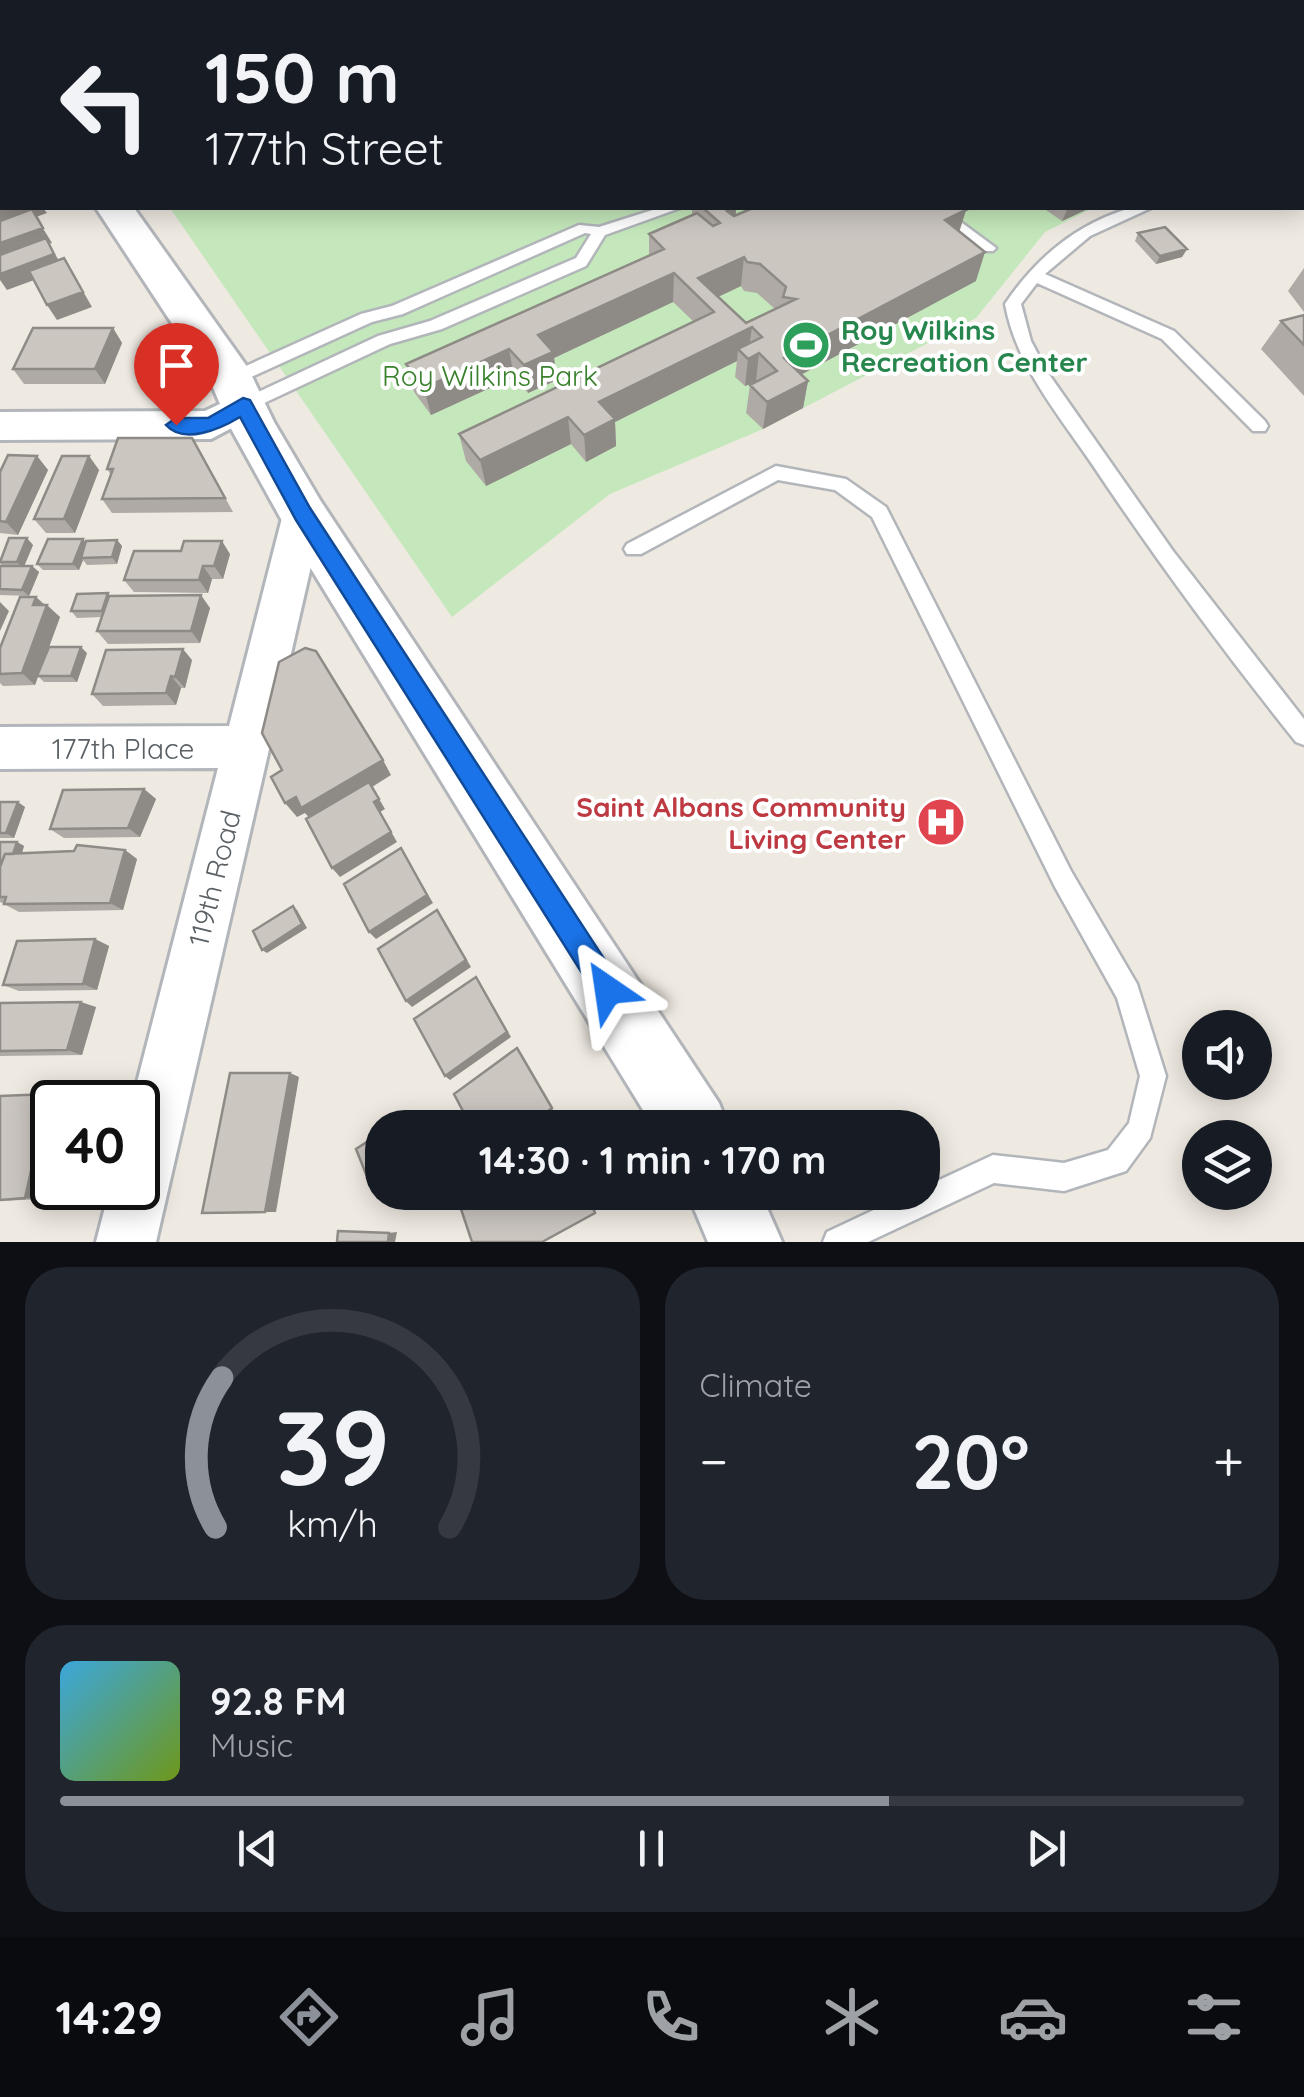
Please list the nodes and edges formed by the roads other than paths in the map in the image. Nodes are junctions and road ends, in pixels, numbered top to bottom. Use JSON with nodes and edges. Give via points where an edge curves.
{"nodes":[{"id":1,"x":116,"y":210,"type":"edge"},
{"id":2,"x":667,"y":210,"type":"edge"},
{"id":3,"x":935,"y":210,"type":"edge"},
{"id":4,"x":1138,"y":210,"type":"edge"},
{"id":5,"x":600,"y":232,"type":"junction"},
{"id":6,"x":988,"y":248,"type":"edge"},
{"id":7,"x":1033,"y":274,"type":"junction"},
{"id":8,"x":367,"y":318,"type":"junction"},
{"id":9,"x":384,"y":340,"type":"junction"},
{"id":10,"x":238,"y":392,"type":"junction"},
{"id":11,"x":0,"y":426,"type":"edge"},
{"id":12,"x":1259,"y":426,"type":"dead end"},
{"id":13,"x":303,"y":514,"type":"junction"},
{"id":14,"x":634,"y":549,"type":"dead end"},
{"id":15,"x":1304,"y":735,"type":"edge"},
{"id":16,"x":246,"y":747,"type":"junction"},
{"id":17,"x":0,"y":748,"type":"edge"},
{"id":18,"x":683,"y":1110,"type":"edge"},
{"id":19,"x":731,"y":1210,"type":"edge"},
{"id":20,"x":126,"y":1242,"type":"edge"},
{"id":21,"x":745,"y":1242,"type":"edge"},
{"id":22,"x":837,"y":1242,"type":"edge"}],
"edges":[{"from":1,"to":10,"type":"street"},
{"from":2,"to":5,"type":"lane"},
{"from":3,"to":6,"type":"lane"},
{"from":4,"to":7,"type":"lane","via":[[1066,242]]},
{"from":5,"to":8,"type":"lane","via":[[584,228]]},
{"from":5,"to":9,"type":"lane","via":[[581,262],[436,325]]},
{"from":7,"to":12,"type":"lane","via":[[1168,335]]},
{"from":7,"to":15,"type":"lane","via":[[1013,304],[1016,326],[1048,381],[1137,516]]},
{"from":8,"to":9,"type":"lane"},
{"from":8,"to":10,"type":"lane"},
{"from":9,"to":10,"type":"lane"},
{"from":10,"to":11,"type":"street","via":[[211,425]]},
{"from":10,"to":13,"type":"street"},
{"from":13,"to":16,"type":"street","name":"119th Road"},
{"from":13,"to":18,"type":"street"},
{"from":14,"to":22,"type":"lane","via":[[776,472],[840,484],[879,512],[1063,879],[1128,993],[1153,1076],[1141,1129],[1116,1162],[1064,1177],[992,1170]]},
{"from":16,"to":17,"type":"street","name":"177th Place"},
{"from":16,"to":20,"type":"street","name":"119th Road"},
{"from":19,"to":21,"type":"street"}]}
